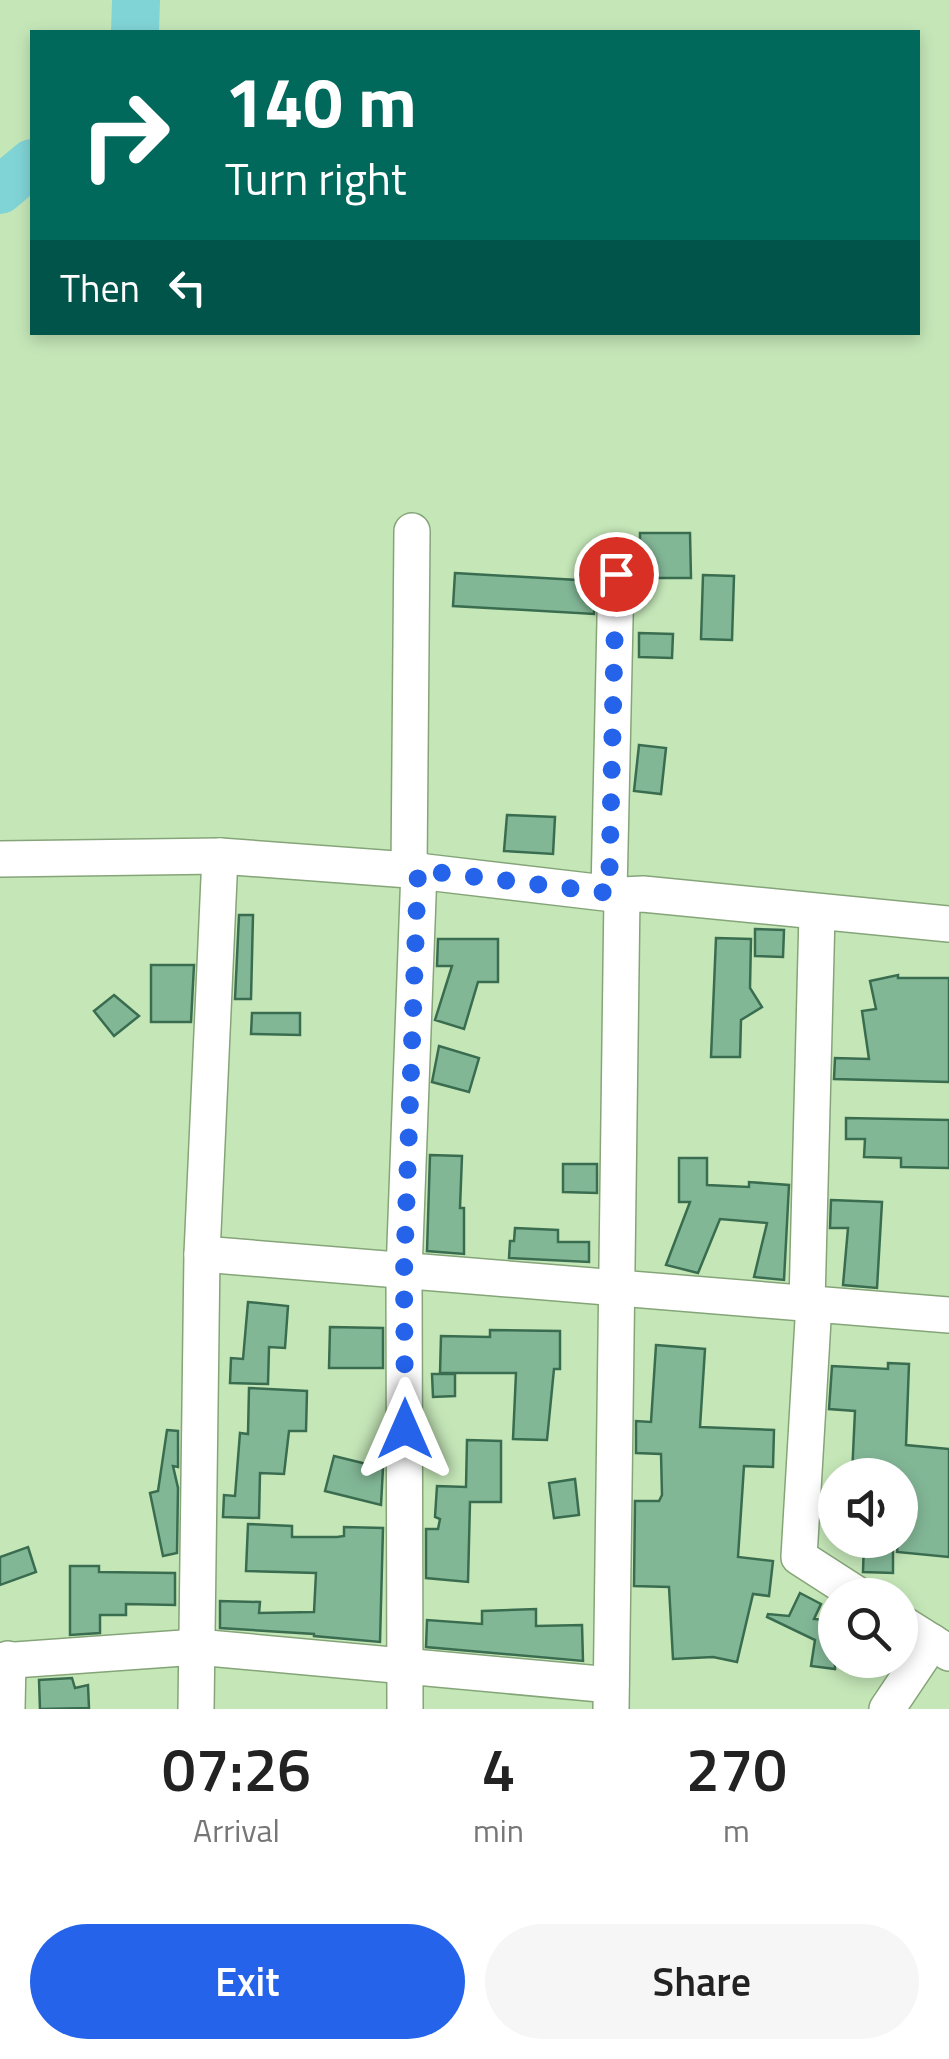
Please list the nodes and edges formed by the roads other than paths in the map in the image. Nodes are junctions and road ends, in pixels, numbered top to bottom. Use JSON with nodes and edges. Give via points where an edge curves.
{"nodes":[{"id":1,"x":412,"y":531,"type":"dead end"},
{"id":2,"x":616,"y":574,"type":"dead end"},
{"id":3,"x":220,"y":856,"type":"junction"},
{"id":4,"x":0,"y":859,"type":"edge"},
{"id":5,"x":414,"y":870,"type":"junction"},
{"id":6,"x":616,"y":894,"type":"junction"},
{"id":7,"x":817,"y":914,"type":"junction"},
{"id":8,"x":949,"y":924,"type":"edge"},
{"id":9,"x":202,"y":1254,"type":"junction"},
{"id":10,"x":404,"y":1272,"type":"junction"},
{"id":11,"x":616,"y":1290,"type":"junction"},
{"id":12,"x":811,"y":1302,"type":"junction"},
{"id":13,"x":949,"y":1315,"type":"edge"},
{"id":14,"x":832,"y":1578,"type":"edge"},
{"id":15,"x":918,"y":1633,"type":"edge"},
{"id":16,"x":197,"y":1647,"type":"junction"},
{"id":17,"x":941,"y":1648,"type":"edge"},
{"id":18,"x":4,"y":1660,"type":"edge"},
{"id":19,"x":406,"y":1665,"type":"junction"},
{"id":20,"x":611,"y":1697,"type":"edge"},
{"id":21,"x":7,"y":1709,"type":"edge"},
{"id":22,"x":196,"y":1709,"type":"edge"},
{"id":23,"x":405,"y":1709,"type":"edge"},
{"id":24,"x":887,"y":1709,"type":"edge"}],
"edges":[{"from":1,"to":5,"type":"street"},
{"from":2,"to":6,"type":"street"},
{"from":3,"to":4,"type":"street"},
{"from":3,"to":5,"type":"street"},
{"from":3,"to":9,"type":"street"},
{"from":5,"to":6,"type":"street"},
{"from":5,"to":10,"type":"street"},
{"from":6,"to":7,"type":"street"},
{"from":6,"to":11,"type":"street"},
{"from":7,"to":8,"type":"street"},
{"from":7,"to":12,"type":"street"},
{"from":9,"to":10,"type":"street"},
{"from":9,"to":16,"type":"street"},
{"from":10,"to":11,"type":"street"},
{"from":10,"to":19,"type":"street"},
{"from":11,"to":12,"type":"street"},
{"from":11,"to":20,"type":"street"},
{"from":12,"to":13,"type":"street"},
{"from":12,"to":14,"type":"street","via":[[799,1557]]},
{"from":15,"to":17,"type":"street"},
{"from":16,"to":18,"type":"street"},
{"from":16,"to":19,"type":"street"},
{"from":16,"to":22,"type":"street"},
{"from":17,"to":24,"type":"street"},
{"from":18,"to":21,"type":"street"},
{"from":19,"to":20,"type":"street"},
{"from":19,"to":23,"type":"street"}]}
